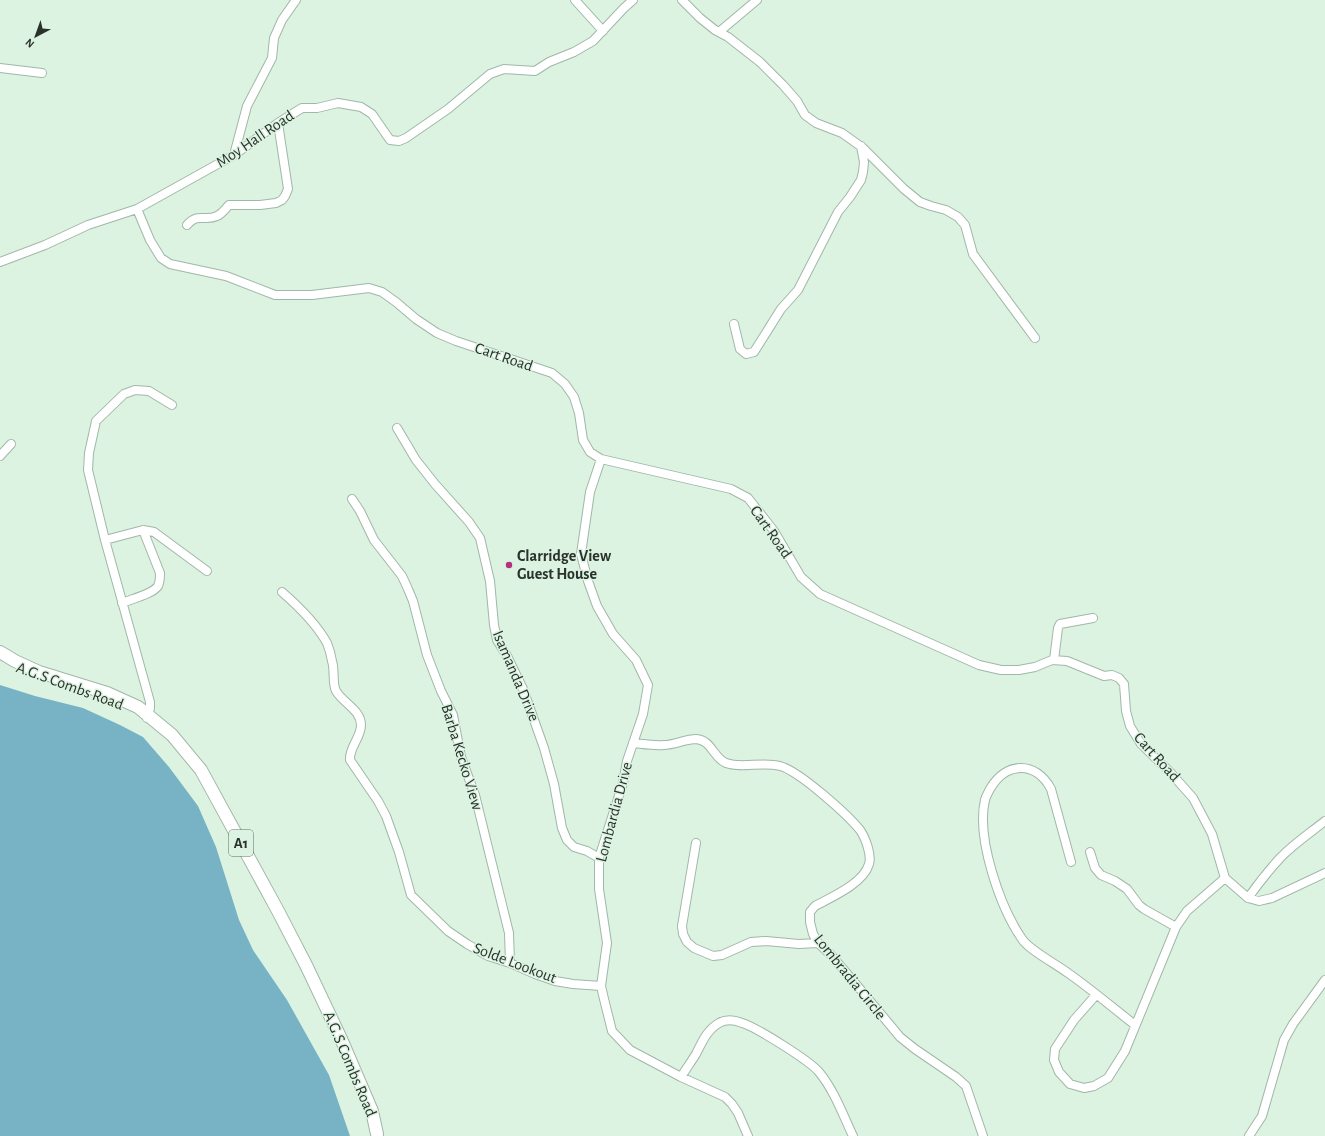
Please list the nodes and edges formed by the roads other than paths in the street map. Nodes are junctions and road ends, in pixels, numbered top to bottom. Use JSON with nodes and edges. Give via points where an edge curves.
{"nodes":[{"id":1,"x":296,"y":0,"type":"edge"},
{"id":2,"x":575,"y":0,"type":"edge"},
{"id":3,"x":633,"y":0,"type":"edge"},
{"id":4,"x":682,"y":0,"type":"edge"},
{"id":5,"x":757,"y":0,"type":"edge"},
{"id":6,"x":603,"y":31,"type":"junction"},
{"id":7,"x":719,"y":32,"type":"junction"},
{"id":8,"x":0,"y":68,"type":"edge"},
{"id":9,"x":42,"y":73,"type":"dead end"},
{"id":10,"x":278,"y":123,"type":"junction"},
{"id":11,"x":861,"y":146,"type":"junction"},
{"id":12,"x":234,"y":155,"type":"junction"},
{"id":13,"x":136,"y":209,"type":"junction"},
{"id":14,"x":187,"y":225,"type":"dead end"},
{"id":15,"x":0,"y":262,"type":"edge"},
{"id":16,"x":734,"y":324,"type":"dead end"},
{"id":17,"x":1035,"y":338,"type":"dead end"},
{"id":18,"x":172,"y":405,"type":"dead end"},
{"id":19,"x":397,"y":428,"type":"dead end"},
{"id":20,"x":11,"y":444,"type":"dead end"},
{"id":21,"x":0,"y":456,"type":"edge"},
{"id":22,"x":602,"y":459,"type":"junction"},
{"id":23,"x":352,"y":499,"type":"dead end"},
{"id":24,"x":143,"y":530,"type":"junction"},
{"id":25,"x":104,"y":540,"type":"junction"},
{"id":26,"x":207,"y":571,"type":"dead end"},
{"id":27,"x":282,"y":592,"type":"dead end"},
{"id":28,"x":122,"y":603,"type":"junction"},
{"id":29,"x":1092,"y":618,"type":"dead end"},
{"id":30,"x":0,"y":652,"type":"edge"},
{"id":31,"x":0,"y":658,"type":"edge"},
{"id":32,"x":1054,"y":660,"type":"junction"},
{"id":33,"x":147,"y":717,"type":"junction"},
{"id":34,"x":634,"y":743,"type":"junction"},
{"id":35,"x":1325,"y":821,"type":"edge"},
{"id":36,"x":696,"y":843,"type":"dead end"},
{"id":37,"x":1090,"y":852,"type":"dead end"},
{"id":38,"x":599,"y":858,"type":"junction"},
{"id":39,"x":1071,"y":862,"type":"dead end"},
{"id":40,"x":1325,"y":873,"type":"edge"},
{"id":41,"x":1225,"y":878,"type":"junction"},
{"id":42,"x":1248,"y":898,"type":"junction"},
{"id":43,"x":1176,"y":926,"type":"junction"},
{"id":44,"x":818,"y":943,"type":"junction"},
{"id":45,"x":510,"y":963,"type":"junction"},
{"id":46,"x":1325,"y":980,"type":"edge"},
{"id":47,"x":601,"y":986,"type":"junction"},
{"id":48,"x":1096,"y":995,"type":"junction"},
{"id":49,"x":1135,"y":1025,"type":"junction"},
{"id":50,"x":680,"y":1077,"type":"junction"},
{"id":51,"x":378,"y":1135,"type":"edge"},
{"id":52,"x":748,"y":1136,"type":"edge"},
{"id":53,"x":853,"y":1136,"type":"edge"},
{"id":54,"x":983,"y":1136,"type":"edge"},
{"id":55,"x":1249,"y":1136,"type":"edge"}],
"edges":[{"from":1,"to":12,"type":"street","via":[[282,20],[274,38],[272,58],[247,106]]},
{"from":2,"to":6,"type":"street"},
{"from":3,"to":6,"type":"street","name":"Moy Hall Road"},
{"from":4,"to":7,"type":"street"},
{"from":5,"to":7,"type":"street"},
{"from":6,"to":10,"type":"street","name":"Moy Hall Road","via":[[593,41],[535,71],[504,69],[490,74],[448,109],[399,141],[390,140],[372,114],[361,107],[338,103],[317,108],[302,108]]},
{"from":7,"to":11,"type":"street","via":[[760,62],[797,101],[805,115],[816,123],[842,133]]},
{"from":8,"to":9,"type":"street"},
{"from":10,"to":12,"type":"street","name":"Moy Hall Road"},
{"from":10,"to":14,"type":"street","via":[[288,189],[282,200],[260,205],[228,205],[218,216],[192,219]]},
{"from":11,"to":16,"type":"street","via":[[864,162],[861,180],[838,212],[798,290],[781,309],[754,352],[746,354],[740,349]]},
{"from":11,"to":17,"type":"street","via":[[920,202],[946,210],[958,217],[965,225],[973,254]]},
{"from":12,"to":13,"type":"street","name":"Moy Hall Road"},
{"from":13,"to":15,"type":"street","name":"Moy Hall Road","via":[[88,225]]},
{"from":13,"to":22,"type":"street","name":"Cart Road","via":[[161,258],[170,264],[226,276],[275,295],[312,295],[369,288],[382,292],[437,333],[552,373],[566,384],[574,397],[583,440],[590,452]]},
{"from":18,"to":25,"type":"street","via":[[150,391],[135,390],[124,394],[96,421],[88,470]]},
{"from":19,"to":38,"type":"street","name":"Isamanda Drive","via":[[416,460],[480,538],[490,581],[497,640],[523,690],[544,748],[562,828],[567,840],[574,847]]},
{"from":20,"to":21,"type":"street"},
{"from":22,"to":32,"type":"street","name":"Cart Road","via":[[731,489],[748,498],[774,532],[801,577],[820,594],[978,665],[1001,670],[1018,670]]},
{"from":22,"to":34,"type":"street","name":"Lombardia Drive","via":[[590,492],[581,554],[597,606],[613,634],[636,660],[648,685]]},
{"from":23,"to":45,"type":"street","name":"Barba Kecko View","via":[[374,540],[399,572],[408,589],[427,655],[453,715],[461,757],[475,795],[509,933]]},
{"from":24,"to":25,"type":"street"},
{"from":24,"to":26,"type":"street","via":[[154,532]]},
{"from":24,"to":28,"type":"street","via":[[160,573],[160,580],[153,591]]},
{"from":25,"to":28,"type":"street"},
{"from":27,"to":45,"type":"street","name":"Solde Lookout","via":[[298,606],[327,643],[333,664],[335,690],[354,710],[362,724],[350,753],[350,760],[386,816],[411,895],[448,931],[488,956]]},
{"from":28,"to":33,"type":"street","via":[[150,702]]},
{"from":29,"to":32,"type":"street","via":[[1060,624]]},
{"from":30,"to":33,"type":"main road","name":"A.G.S Combs Road","number":"A1","via":[[15,662],[39,672],[107,693],[138,708]]},
{"from":31,"to":33,"type":"main road","name":"A.G.S Combs Road","number":"A1","via":[[39,677],[106,696]]},
{"from":32,"to":41,"type":"street","name":"Cart Road","via":[[1067,660],[1104,676],[1112,675],[1124,684],[1130,726],[1141,744],[1193,798],[1212,834]]},
{"from":33,"to":51,"type":"main road","name":"A.G.S Combs Road","number":"A1","via":[[172,735],[201,770],[306,965],[372,1110]]},
{"from":34,"to":38,"type":"street","name":"Lombardia Drive"},
{"from":34,"to":44,"type":"street","name":"Lombradia Circle","via":[[664,746],[696,739],[706,742],[725,763],[764,763],[781,766],[820,792],[860,831],[868,847],[869,864],[861,879],[815,906],[810,912],[813,934]]},
{"from":35,"to":42,"type":"street","via":[[1281,857]]},
{"from":36,"to":44,"type":"street","via":[[682,926],[687,942],[694,948],[713,956],[722,955],[752,942]]},
{"from":37,"to":43,"type":"street","via":[[1095,868],[1101,875],[1127,889],[1144,909]]},
{"from":38,"to":47,"type":"street","name":"Lombardia Drive","via":[[599,889],[607,943]]},
{"from":39,"to":48,"type":"street","via":[[1051,789],[1046,780],[1035,771],[1021,768],[1008,770],[1000,776],[985,799],[983,833],[1000,896],[1023,941]]},
{"from":40,"to":42,"type":"street","via":[[1272,898],[1259,901]]},
{"from":41,"to":42,"type":"street"},
{"from":41,"to":43,"type":"street","via":[[1187,911]]},
{"from":43,"to":49,"type":"street"},
{"from":44,"to":54,"type":"street","name":"Lombradia Circle","via":[[900,1037],[966,1086]]},
{"from":45,"to":47,"type":"street","name":"Solde Lookout","via":[[555,980]]},
{"from":46,"to":55,"type":"street","via":[[1284,1040],[1262,1116]]},
{"from":47,"to":50,"type":"street","name":"Lombardia Drive","via":[[612,1031],[630,1050]]},
{"from":48,"to":49,"type":"street"},
{"from":48,"to":49,"type":"street","via":[[1074,1020],[1055,1049],[1054,1060],[1059,1072],[1070,1084],[1084,1088],[1108,1078],[1125,1051]]},
{"from":50,"to":52,"type":"street","name":"Lombardia Drive","via":[[725,1097],[738,1113]]},
{"from":50,"to":53,"type":"street","via":[[713,1027],[731,1020],[743,1023],[755,1028],[818,1070]]}]}
